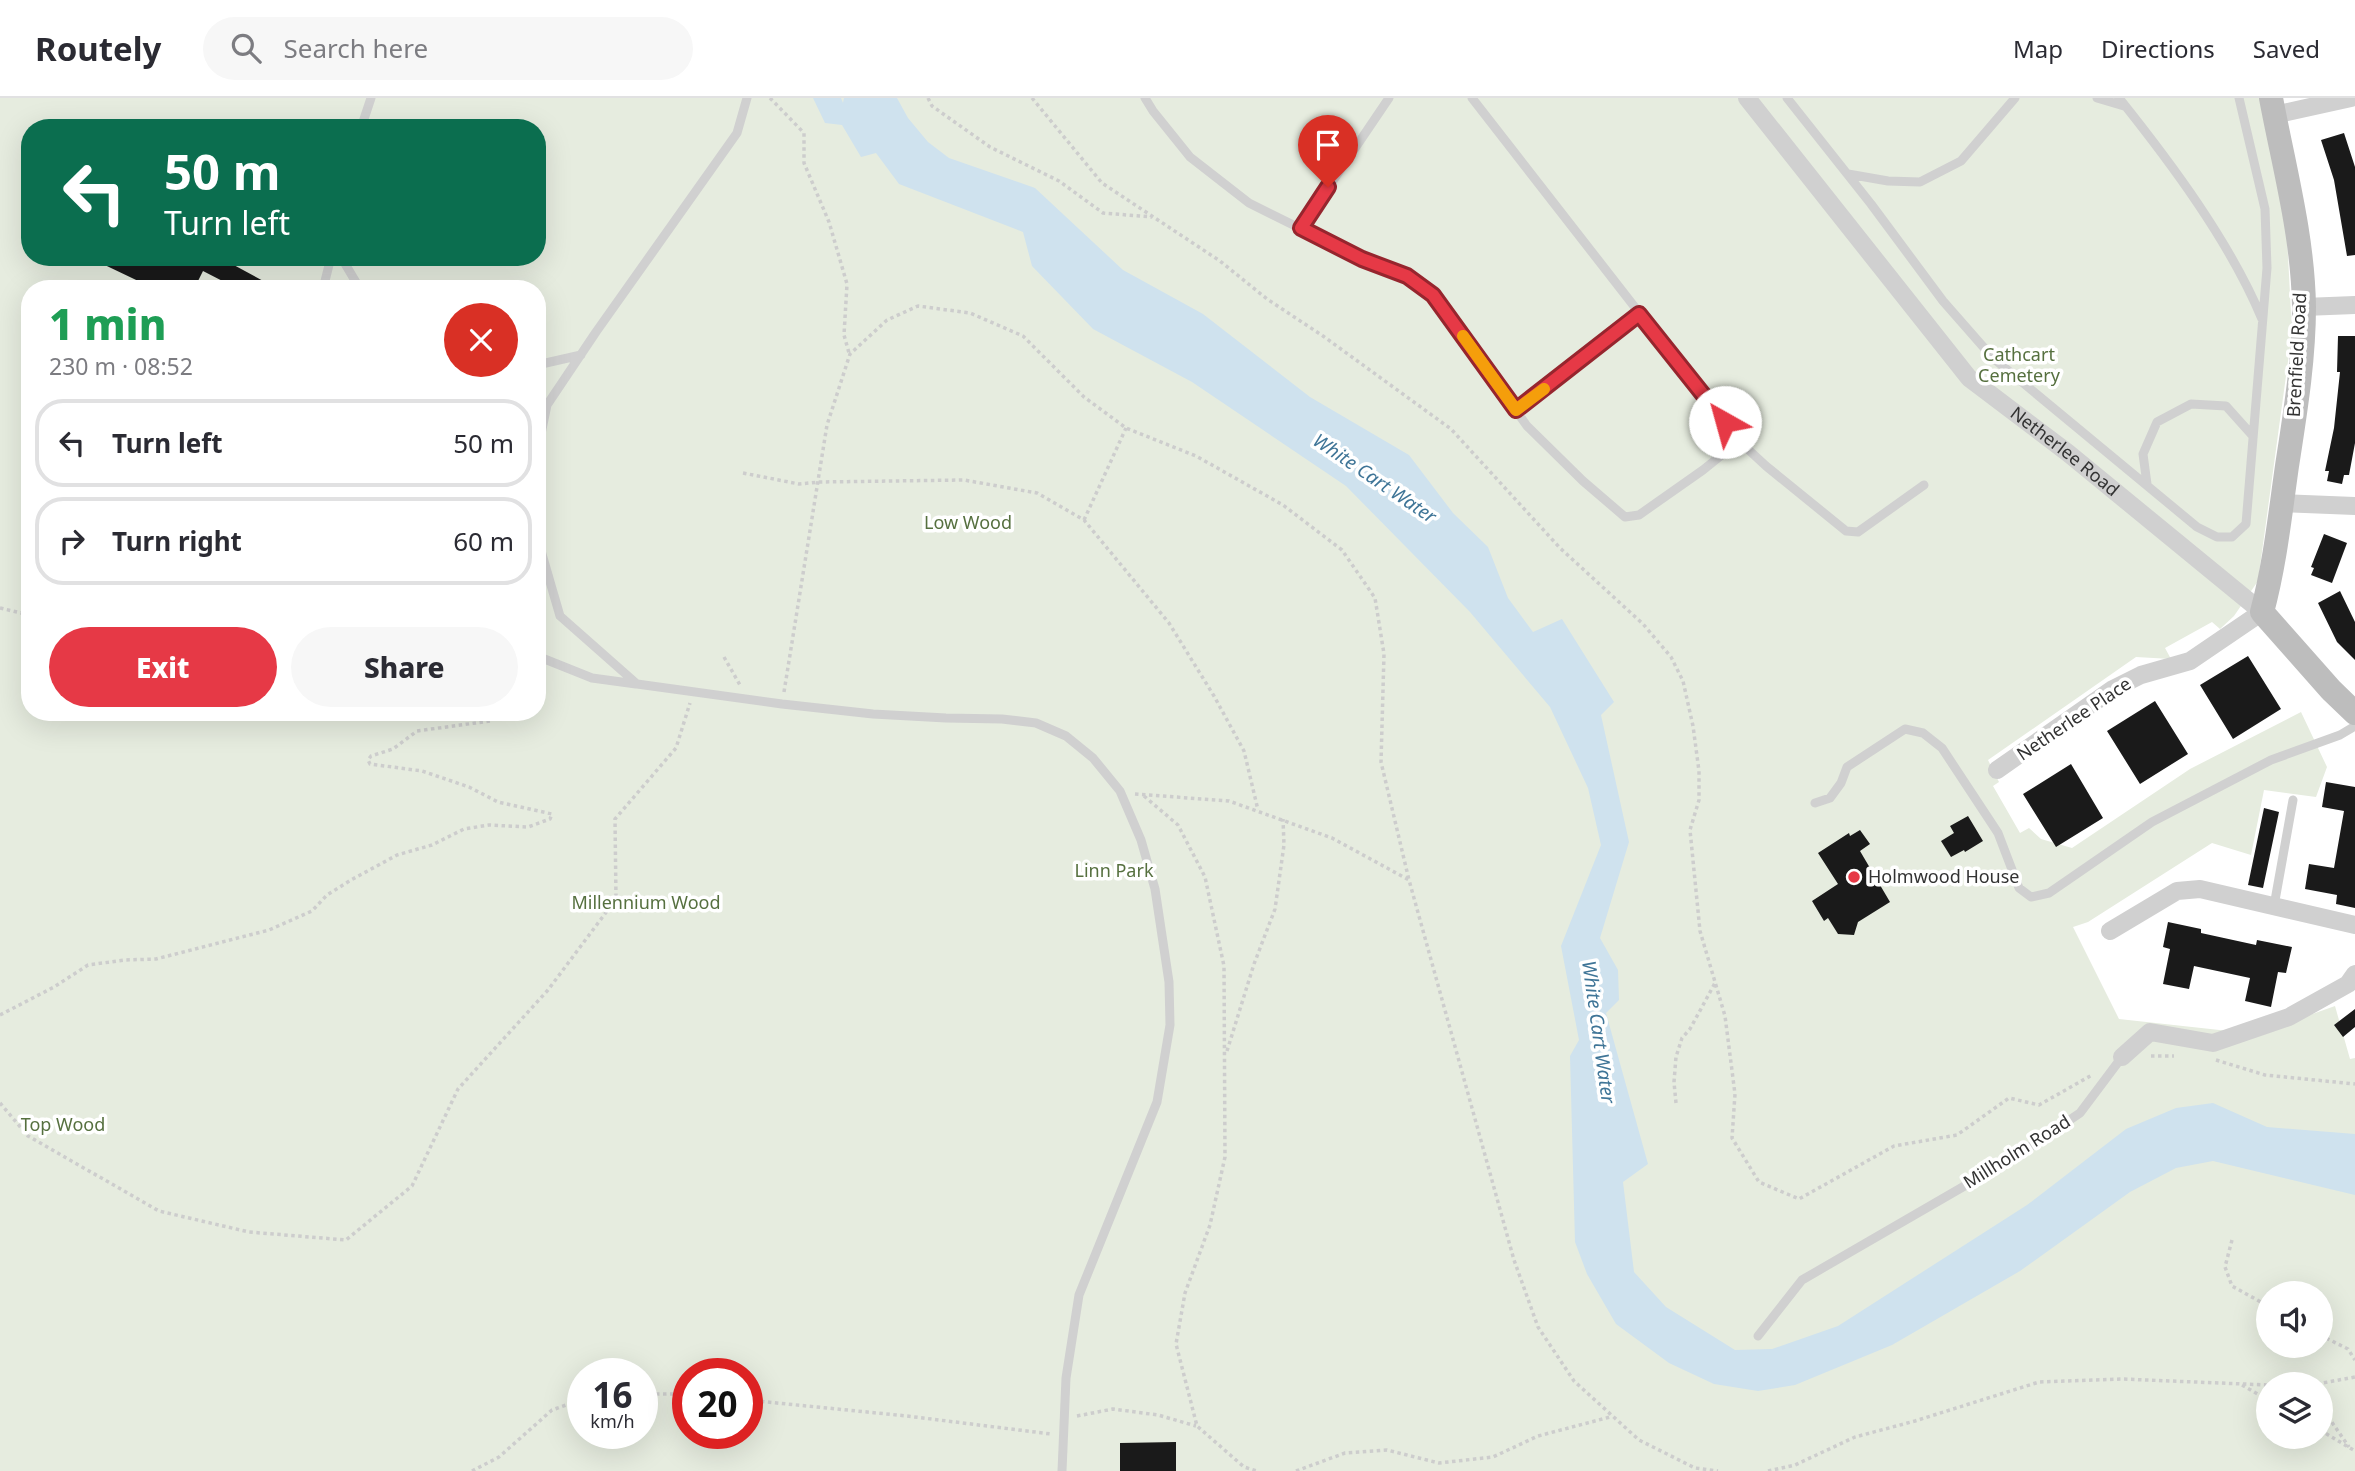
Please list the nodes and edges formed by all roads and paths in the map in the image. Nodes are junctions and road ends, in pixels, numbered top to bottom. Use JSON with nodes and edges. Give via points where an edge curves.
{"nodes":[{"id":1,"x":371,"y":98,"type":"edge"},
{"id":2,"x":747,"y":98,"type":"edge"},
{"id":3,"x":770,"y":98,"type":"edge"},
{"id":4,"x":928,"y":98,"type":"edge"},
{"id":5,"x":1032,"y":98,"type":"edge"},
{"id":6,"x":1145,"y":98,"type":"edge"},
{"id":7,"x":1389,"y":98,"type":"edge"},
{"id":8,"x":1472,"y":98,"type":"edge"},
{"id":9,"x":1747,"y":98,"type":"edge"},
{"id":10,"x":1787,"y":98,"type":"edge"},
{"id":11,"x":2015,"y":98,"type":"edge"},
{"id":12,"x":2097,"y":98,"type":"edge"},
{"id":13,"x":2119,"y":98,"type":"edge"},
{"id":14,"x":2239,"y":98,"type":"edge"},
{"id":15,"x":2351,"y":98,"type":"edge"},
{"id":16,"x":2125,"y":106,"type":"junction"},
{"id":17,"x":2272,"y":106,"type":"edge"},
{"id":18,"x":364,"y":119,"type":"edge"},
{"id":19,"x":1847,"y":174,"type":"junction"},
{"id":20,"x":1154,"y":217,"type":"junction"},
{"id":21,"x":1301,"y":228,"type":"junction"},
{"id":22,"x":2355,"y":305,"type":"edge"},
{"id":23,"x":2304,"y":307,"type":"junction"},
{"id":24,"x":1639,"y":314,"type":"junction"},
{"id":25,"x":2263,"y":320,"type":"junction"},
{"id":26,"x":850,"y":354,"type":"junction"},
{"id":27,"x":581,"y":355,"type":"junction"},
{"id":28,"x":546,"y":363,"type":"edge"},
{"id":29,"x":546,"y":409,"type":"edge"},
{"id":30,"x":1516,"y":410,"type":"junction"},
{"id":31,"x":1126,"y":428,"type":"junction"},
{"id":32,"x":2252,"y":435,"type":"junction"},
{"id":33,"x":1739,"y":441,"type":"junction"},
{"id":34,"x":743,"y":473,"type":"dead end"},
{"id":35,"x":820,"y":482,"type":"junction"},
{"id":36,"x":2147,"y":484,"type":"junction"},
{"id":37,"x":1924,"y":485,"type":"dead end"},
{"id":38,"x":2282,"y":503,"type":"junction"},
{"id":39,"x":2355,"y":506,"type":"edge"},
{"id":40,"x":1084,"y":520,"type":"junction"},
{"id":41,"x":546,"y":568,"type":"edge"},
{"id":42,"x":0,"y":608,"type":"edge"},
{"id":43,"x":2262,"y":612,"type":"junction"},
{"id":44,"x":21,"y":613,"type":"edge"},
{"id":45,"x":724,"y":657,"type":"dead end"},
{"id":46,"x":546,"y":660,"type":"edge"},
{"id":47,"x":637,"y":684,"type":"junction"},
{"id":48,"x":693,"y":693,"type":"junction"},
{"id":49,"x":761,"y":701,"type":"junction"},
{"id":50,"x":782,"y":704,"type":"junction"},
{"id":51,"x":2355,"y":713,"type":"edge"},
{"id":52,"x":491,"y":721,"type":"edge"},
{"id":53,"x":2355,"y":726,"type":"edge"},
{"id":54,"x":1997,"y":770,"type":"dead end"},
{"id":55,"x":1120,"y":791,"type":"junction"},
{"id":56,"x":1143,"y":795,"type":"junction"},
{"id":57,"x":2293,"y":800,"type":"dead end"},
{"id":58,"x":1815,"y":803,"type":"dead end"},
{"id":59,"x":1258,"y":810,"type":"junction"},
{"id":60,"x":1283,"y":819,"type":"junction"},
{"id":61,"x":1409,"y":880,"type":"junction"},
{"id":62,"x":2274,"y":906,"type":"junction"},
{"id":63,"x":2355,"y":925,"type":"edge"},
{"id":64,"x":2110,"y":931,"type":"dead end"},
{"id":65,"x":2355,"y":974,"type":"edge"},
{"id":66,"x":1715,"y":983,"type":"junction"},
{"id":67,"x":0,"y":1015,"type":"edge"},
{"id":68,"x":1225,"y":1056,"type":"junction"},
{"id":69,"x":2174,"y":1056,"type":"dead end"},
{"id":70,"x":2122,"y":1057,"type":"junction"},
{"id":71,"x":2213,"y":1059,"type":"dead end"},
{"id":72,"x":2355,"y":1084,"type":"edge"},
{"id":73,"x":0,"y":1103,"type":"edge"},
{"id":74,"x":1676,"y":1103,"type":"dead end"},
{"id":75,"x":2232,"y":1240,"type":"dead end"},
{"id":76,"x":2256,"y":1300,"type":"edge"},
{"id":77,"x":1758,"y":1336,"type":"dead end"},
{"id":78,"x":2333,"y":1342,"type":"edge"},
{"id":79,"x":2355,"y":1360,"type":"edge"},
{"id":80,"x":2355,"y":1377,"type":"edge"},
{"id":81,"x":2333,"y":1381,"type":"edge"},
{"id":82,"x":2241,"y":1384,"type":"junction"},
{"id":83,"x":2256,"y":1385,"type":"edge"},
{"id":84,"x":2256,"y":1393,"type":"edge"},
{"id":85,"x":763,"y":1402,"type":"edge"},
{"id":86,"x":567,"y":1405,"type":"edge"},
{"id":87,"x":1611,"y":1416,"type":"junction"},
{"id":88,"x":1065,"y":1418,"type":"junction"},
{"id":89,"x":2333,"y":1424,"type":"edge"},
{"id":90,"x":1197,"y":1426,"type":"junction"},
{"id":91,"x":1064,"y":1435,"type":"junction"},
{"id":92,"x":2333,"y":1438,"type":"edge"},
{"id":93,"x":2349,"y":1447,"type":"junction"},
{"id":94,"x":2355,"y":1451,"type":"edge"},
{"id":95,"x":1245,"y":1469,"type":"edge"},
{"id":96,"x":472,"y":1471,"type":"edge"},
{"id":97,"x":1062,"y":1471,"type":"edge"},
{"id":98,"x":1257,"y":1471,"type":"edge"},
{"id":99,"x":1296,"y":1471,"type":"edge"},
{"id":100,"x":1718,"y":1471,"type":"edge"},
{"id":101,"x":1768,"y":1471,"type":"edge"}],
"edges":[{"from":1,"to":18,"type":"lane"},
{"from":2,"to":27,"type":"lane","via":[[737,133]]},
{"from":3,"to":26,"type":"path","via":[[804,133],[804,163],[829,222],[847,284],[844,335]]},
{"from":4,"to":20,"type":"path","via":[[932,106],[990,147],[1059,181],[1103,213]]},
{"from":5,"to":20,"type":"path","via":[[1102,183]]},
{"from":6,"to":21,"type":"lane","via":[[1190,157],[1249,203]]},
{"from":7,"to":21,"type":"lane"},
{"from":8,"to":24,"type":"lane"},
{"from":9,"to":43,"type":"street","name":"Netherlee Road","via":[[1969,378]]},
{"from":10,"to":19,"type":"lane"},
{"from":11,"to":19,"type":"lane","via":[[1961,161],[1920,182]]},
{"from":12,"to":16,"type":"lane"},
{"from":13,"to":16,"type":"lane"},
{"from":14,"to":25,"type":"lane","via":[[2265,209]]},
{"from":15,"to":17,"type":"street"},
{"from":16,"to":25,"type":"lane","via":[[2218,236],[2247,281]]},
{"from":17,"to":23,"type":"street","name":"Brenfield Road","via":[[2295,214]]},
{"from":19,"to":36,"type":"lane","via":[[1942,301],[1993,358]]},
{"from":20,"to":66,"type":"path","via":[[1451,429],[1560,548],[1643,624],[1671,657],[1683,681],[1693,726],[1699,800],[1690,830],[1700,931]]},
{"from":21,"to":30,"type":"lane","via":[[1407,276],[1433,295]]},
{"from":22,"to":23,"type":"street"},
{"from":23,"to":38,"type":"street","name":"Brenfield Road"},
{"from":24,"to":30,"type":"lane"},
{"from":24,"to":33,"type":"lane"},
{"from":25,"to":32,"type":"lane"},
{"from":26,"to":31,"type":"path","via":[[887,320],[918,306],[970,313],[1023,336],[1084,397]]},
{"from":26,"to":35,"type":"path","via":[[827,425]]},
{"from":27,"to":28,"type":"lane"},
{"from":27,"to":29,"type":"lane"},
{"from":30,"to":33,"type":"lane","via":[[1574,472],[1625,516],[1639,515]]},
{"from":31,"to":40,"type":"path"},
{"from":31,"to":61,"type":"path","via":[[1196,456],[1283,505],[1342,550],[1375,598],[1384,654],[1381,762]]},
{"from":32,"to":36,"type":"lane","via":[[2225,406],[2191,404],[2157,422],[2143,454]]},
{"from":32,"to":36,"type":"lane","via":[[2246,524],[2232,537],[2217,537],[2197,527]]},
{"from":33,"to":37,"type":"lane","via":[[1846,531],[1858,532]]},
{"from":34,"to":35,"type":"path","via":[[799,484]]},
{"from":35,"to":40,"type":"path","via":[[964,480],[1037,493]]},
{"from":35,"to":50,"type":"path"},
{"from":38,"to":39,"type":"street"},
{"from":38,"to":43,"type":"street","name":"Brenfield Road"},
{"from":40,"to":59,"type":"path","via":[[1169,623],[1214,695],[1244,751]]},
{"from":41,"to":47,"type":"lane","via":[[560,616]]},
{"from":42,"to":44,"type":"path"},
{"from":43,"to":51,"type":"street","name":"Netherlee Road"},
{"from":43,"to":54,"type":"street","name":"Netherlee Place","via":[[2189,661],[2113,689]]},
{"from":45,"to":49,"type":"path","via":[[743,690]]},
{"from":46,"to":47,"type":"lane","via":[[592,678]]},
{"from":47,"to":48,"type":"lane"},
{"from":48,"to":49,"type":"lane"},
{"from":48,"to":73,"type":"path","via":[[676,748],[615,819],[617,899],[548,990],[458,1089],[412,1186],[346,1240],[249,1232],[159,1211],[29,1136]]},
{"from":49,"to":50,"type":"lane"},
{"from":50,"to":55,"type":"lane","via":[[1036,723],[1066,736],[1093,758]]},
{"from":52,"to":67,"type":"path","via":[[417,731],[368,760],[370,764],[422,771],[519,808],[547,811],[552,814],[550,819],[528,827],[464,829],[397,855],[327,895],[312,911],[269,930],[156,959],[88,965]]},
{"from":53,"to":58,"type":"lane","via":[[2270,760],[2152,822],[2049,893],[2031,897],[2020,888],[1998,833],[1942,748],[1923,733],[1905,729],[1847,767],[1830,798]]},
{"from":55,"to":56,"type":"path"},
{"from":55,"to":88,"type":"lane","via":[[1142,841],[1155,889],[1169,982],[1170,1025],[1157,1101],[1079,1295],[1066,1378]]},
{"from":56,"to":59,"type":"path","via":[[1219,799]]},
{"from":56,"to":68,"type":"path","via":[[1178,825],[1205,877],[1224,966]]},
{"from":57,"to":62,"type":"lane"},
{"from":59,"to":60,"type":"path"},
{"from":60,"to":61,"type":"path","via":[[1332,838]]},
{"from":60,"to":68,"type":"path","via":[[1275,909]]},
{"from":61,"to":87,"type":"path","via":[[1514,1260],[1538,1326],[1574,1381]]},
{"from":62,"to":63,"type":"street"},
{"from":62,"to":64,"type":"street","via":[[2200,889],[2178,891]]},
{"from":65,"to":70,"type":"street","name":"Millholm Road","via":[[2348,984],[2289,1017],[2213,1043],[2150,1032]]},
{"from":66,"to":70,"type":"path","via":[[1725,1016],[1735,1094],[1732,1138],[1759,1182],[1799,1199],[1894,1146],[1958,1135],[2009,1098],[2039,1105]]},
{"from":66,"to":74,"type":"path","via":[[1682,1038],[1676,1058]]},
{"from":68,"to":90,"type":"path","via":[[1225,1157],[1210,1225],[1185,1293],[1176,1344]]},
{"from":69,"to":70,"type":"path"},
{"from":70,"to":77,"type":"lane","name":"Millholm Road","via":[[2080,1113],[1802,1280]]},
{"from":71,"to":72,"type":"path","via":[[2265,1075]]},
{"from":75,"to":76,"type":"path","via":[[2225,1267],[2232,1286]]},
{"from":78,"to":79,"type":"path","via":[[2348,1349]]},
{"from":80,"to":81,"type":"path"},
{"from":82,"to":83,"type":"path"},
{"from":82,"to":84,"type":"path"},
{"from":82,"to":101,"type":"path","via":[[2122,1379],[2039,1382],[1855,1437],[1795,1465]]},
{"from":85,"to":91,"type":"path"},
{"from":86,"to":96,"type":"path","via":[[552,1410],[499,1457]]},
{"from":87,"to":99,"type":"path","via":[[1538,1436],[1493,1457],[1439,1463],[1387,1450],[1345,1453]]},
{"from":87,"to":100,"type":"path","via":[[1639,1440],[1695,1468]]},
{"from":88,"to":90,"type":"path","via":[[1113,1409]]},
{"from":88,"to":91,"type":"lane"},
{"from":89,"to":93,"type":"path"},
{"from":90,"to":95,"type":"path"},
{"from":91,"to":97,"type":"lane"},
{"from":92,"to":93,"type":"path"},
{"from":93,"to":94,"type":"path"},
{"from":95,"to":98,"type":"path"}]}
